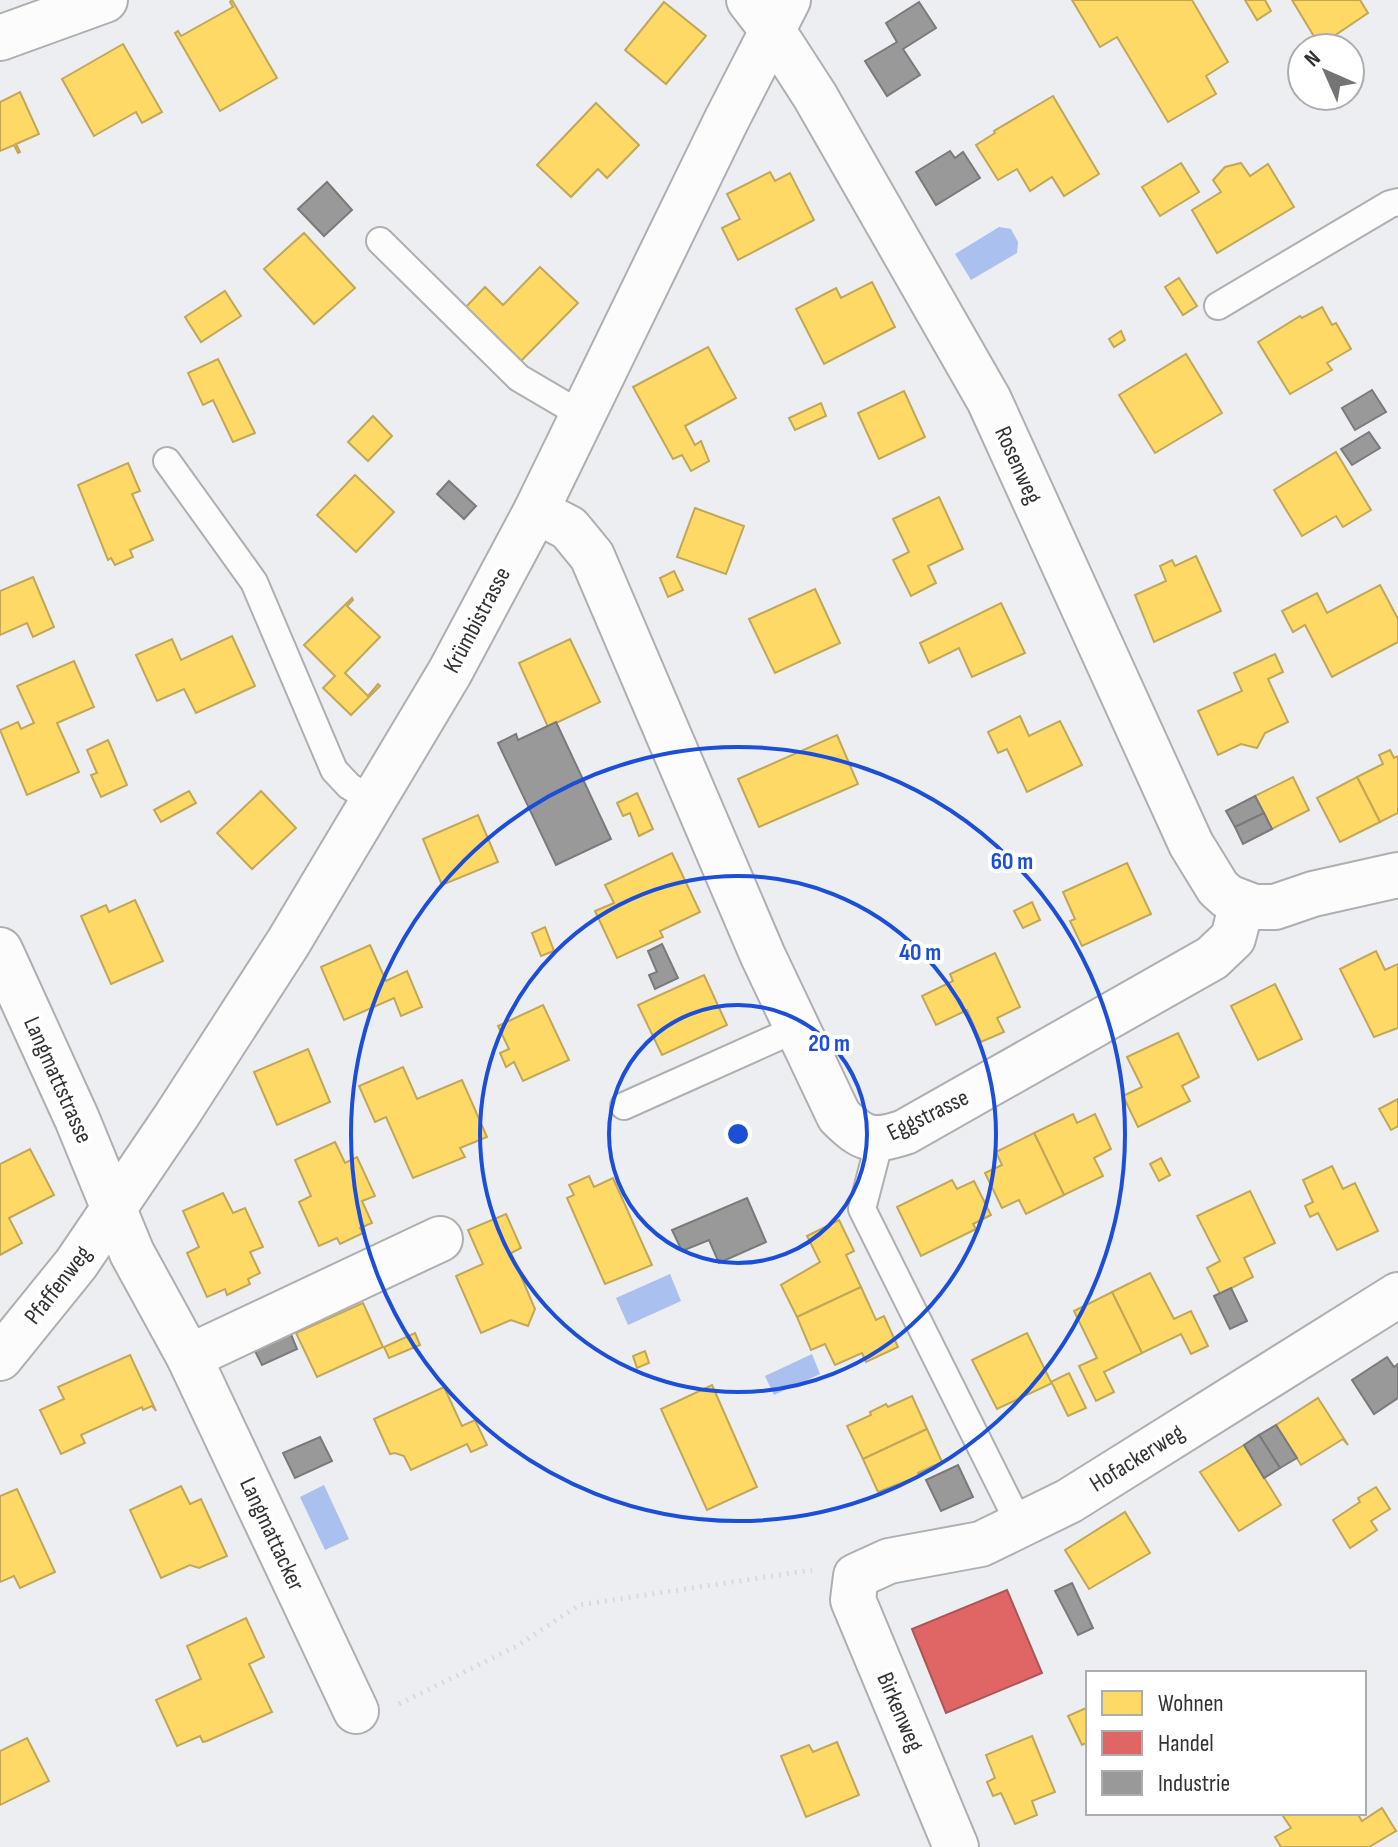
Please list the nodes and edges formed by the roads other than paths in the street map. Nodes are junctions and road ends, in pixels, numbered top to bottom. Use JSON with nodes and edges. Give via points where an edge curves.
{"nodes":[{"id":1,"x":105,"y":0,"type":"edge"},
{"id":2,"x":770,"y":10,"type":"edge"},
{"id":3,"x":0,"y":38,"type":"edge"},
{"id":4,"x":1398,"y":202,"type":"edge"},
{"id":5,"x":380,"y":241,"type":"dead end"},
{"id":6,"x":1218,"y":306,"type":"dead end"},
{"id":7,"x":582,"y":415,"type":"junction"},
{"id":8,"x":167,"y":461,"type":"dead end"},
{"id":9,"x":536,"y":511,"type":"junction"},
{"id":10,"x":372,"y":800,"type":"junction"},
{"id":11,"x":1398,"y":875,"type":"edge"},
{"id":12,"x":1242,"y":904,"type":"junction"},
{"id":13,"x":0,"y":950,"type":"edge"},
{"id":14,"x":798,"y":1028,"type":"junction"},
{"id":15,"x":624,"y":1106,"type":"dead end"},
{"id":16,"x":880,"y":1140,"type":"junction"},
{"id":17,"x":114,"y":1210,"type":"junction"},
{"id":18,"x":440,"y":1239,"type":"dead end"},
{"id":19,"x":1398,"y":1295,"type":"edge"},
{"id":20,"x":189,"y":1357,"type":"junction"},
{"id":21,"x":0,"y":1358,"type":"edge"},
{"id":22,"x":1020,"y":1525,"type":"junction"},
{"id":23,"x":856,"y":1576,"type":"joint"},
{"id":24,"x":356,"y":1711,"type":"road end"},
{"id":25,"x":956,"y":1847,"type":"edge"}],
"edges":[{"from":1,"to":3,"type":"street"},
{"from":2,"to":7,"type":"street","name":"Krümbistrasse","via":[[719,135]]},
{"from":2,"to":12,"type":"street","name":"Rosenweg","via":[[989,400],[1191,844],[1218,888]]},
{"from":4,"to":6,"type":"lane"},
{"from":5,"to":7,"type":"lane","via":[[519,378]]},
{"from":7,"to":9,"type":"street","name":"Krümbistrasse"},
{"from":8,"to":10,"type":"lane","via":[[254,582],[334,770]]},
{"from":9,"to":10,"type":"street","name":"Krümbistrasse","via":[[450,672]]},
{"from":9,"to":14,"type":"street","name":"Eggstrasse","via":[[569,528],[592,556]]},
{"from":10,"to":17,"type":"street","name":"Krümbistrasse","via":[[288,943]]},
{"from":11,"to":12,"type":"street","via":[[1275,907]]},
{"from":12,"to":16,"type":"street","name":"Eggstrasse","via":[[1233,938],[1212,958],[905,1132]]},
{"from":13,"to":17,"type":"street","name":"Langmattstrasse"},
{"from":14,"to":15,"type":"lane"},
{"from":14,"to":16,"type":"street","name":"Eggstrasse","via":[[839,1116],[858,1135]]},
{"from":16,"to":22,"type":"lane","via":[[862,1209]]},
{"from":17,"to":20,"type":"street","name":"Langmattacker"},
{"from":17,"to":21,"type":"street","name":"Pfaffenweg"},
{"from":18,"to":20,"type":"street"},
{"from":19,"to":22,"type":"street","name":"Hofackerweg","via":[[1069,1501]]},
{"from":20,"to":24,"type":"street","name":"Langmattacker"},
{"from":22,"to":23,"type":"street","name":"Hofackerweg","via":[[981,1544],[889,1561]]},
{"from":23,"to":25,"type":"street","name":"Birkenweg","via":[[853,1600]]}]}
